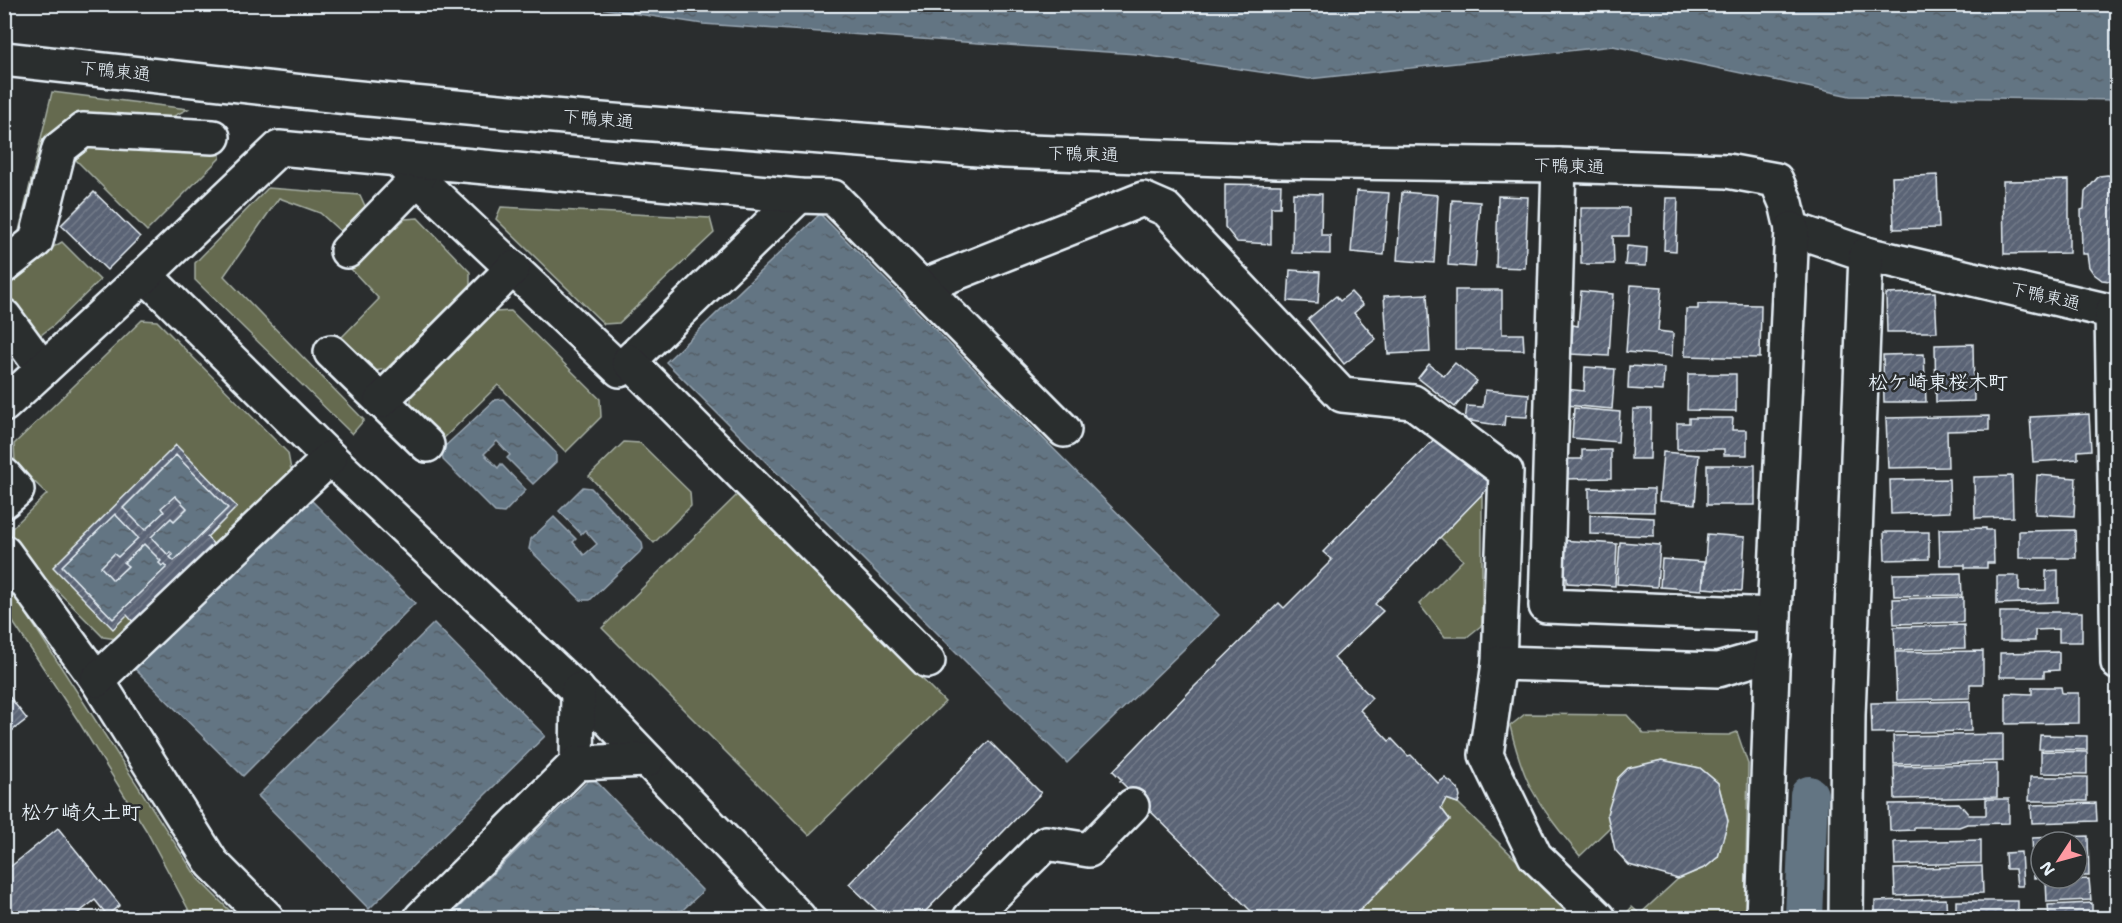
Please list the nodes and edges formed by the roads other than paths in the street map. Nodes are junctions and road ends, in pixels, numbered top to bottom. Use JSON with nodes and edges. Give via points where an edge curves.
{"nodes":[{"id":1,"x":4,"y":59,"type":"edge"},
{"id":2,"x":213,"y":137,"type":"dead end"},
{"id":3,"x":1559,"y":165,"type":"junction"},
{"id":4,"x":408,"y":168,"type":"junction"},
{"id":5,"x":799,"y":196,"type":"junction"},
{"id":6,"x":1792,"y":229,"type":"junction"},
{"id":7,"x":346,"y":251,"type":"dead end"},
{"id":8,"x":1866,"y":254,"type":"junction"},
{"id":9,"x":4,"y":266,"type":"edge"},
{"id":10,"x":513,"y":268,"type":"junction"},
{"id":11,"x":145,"y":275,"type":"junction"},
{"id":12,"x":921,"y":286,"type":"junction"},
{"id":13,"x":2115,"y":312,"type":"edge"},
{"id":14,"x":4,"y":316,"type":"edge"},
{"id":15,"x":331,"y":352,"type":"dead end"},
{"id":16,"x":629,"y":361,"type":"junction"},
{"id":17,"x":43,"y":369,"type":"junction"},
{"id":18,"x":381,"y":401,"type":"junction"},
{"id":19,"x":4,"y":405,"type":"edge"},
{"id":20,"x":1064,"y":430,"type":"dead end"},
{"id":21,"x":427,"y":445,"type":"dead end"},
{"id":22,"x":330,"y":458,"type":"junction"},
{"id":23,"x":4,"y":475,"type":"edge"},
{"id":24,"x":4,"y":501,"type":"edge"},
{"id":25,"x":4,"y":552,"type":"edge"},
{"id":26,"x":1774,"y":615,"type":"junction"},
{"id":27,"x":1773,"y":654,"type":"junction"},
{"id":28,"x":928,"y":661,"type":"dead end"},
{"id":29,"x":1499,"y":663,"type":"junction"},
{"id":30,"x":2118,"y":663,"type":"edge"},
{"id":31,"x":97,"y":680,"type":"junction"},
{"id":32,"x":578,"y":690,"type":"junction"},
{"id":33,"x":647,"y":760,"type":"junction"},
{"id":34,"x":577,"y":763,"type":"junction"},
{"id":35,"x":1132,"y":806,"type":"dead end"},
{"id":36,"x":267,"y":918,"type":"edge"},
{"id":37,"x":421,"y":918,"type":"edge"},
{"id":38,"x":799,"y":918,"type":"edge"},
{"id":39,"x":970,"y":918,"type":"edge"},
{"id":40,"x":1599,"y":918,"type":"edge"},
{"id":41,"x":1763,"y":918,"type":"edge"},
{"id":42,"x":1846,"y":918,"type":"edge"}],
"edges":[{"from":1,"to":3,"type":"street","name":"下鴨東通","via":[[575,118],[1004,151],[1276,161]]},
{"from":2,"to":9,"type":"street","via":[[83,130],[59,149],[36,242]]},
{"from":3,"to":6,"type":"street","name":"下鴨東通","via":[[1727,171],[1776,180]]},
{"from":3,"to":26,"type":"street","via":[[1546,606]]},
{"from":4,"to":5,"type":"street"},
{"from":4,"to":7,"type":"street"},
{"from":4,"to":10,"type":"street"},
{"from":4,"to":11,"type":"street","via":[[279,148]]},
{"from":5,"to":12,"type":"street","via":[[833,197]]},
{"from":5,"to":16,"type":"street"},
{"from":6,"to":8,"type":"street","name":"下鴨東通"},
{"from":6,"to":26,"type":"street"},
{"from":8,"to":13,"type":"street","name":"下鴨東通"},
{"from":8,"to":42,"type":"street","via":[[1848,715]]},
{"from":10,"to":16,"type":"street","via":[[620,369]]},
{"from":10,"to":18,"type":"street"},
{"from":11,"to":17,"type":"street"},
{"from":11,"to":22,"type":"street"},
{"from":12,"to":20,"type":"street"},
{"from":12,"to":29,"type":"street","via":[[1143,199],[1166,208],[1342,395],[1413,402],[1506,472]]},
{"from":13,"to":30,"type":"street"},
{"from":14,"to":17,"type":"street"},
{"from":15,"to":18,"type":"street"},
{"from":16,"to":28,"type":"street"},
{"from":17,"to":19,"type":"street"},
{"from":18,"to":21,"type":"street"},
{"from":22,"to":31,"type":"street"},
{"from":22,"to":32,"type":"street"},
{"from":23,"to":24,"type":"street","via":[[17,490]]},
{"from":25,"to":31,"type":"street"},
{"from":26,"to":27,"type":"street"},
{"from":27,"to":29,"type":"street","via":[[1718,670]]},
{"from":27,"to":41,"type":"street"},
{"from":29,"to":40,"type":"street","via":[[1486,755],[1535,856]]},
{"from":31,"to":36,"type":"street","via":[[212,863]]},
{"from":32,"to":33,"type":"street"},
{"from":32,"to":34,"type":"street"},
{"from":33,"to":34,"type":"street"},
{"from":33,"to":38,"type":"street"},
{"from":34,"to":37,"type":"street"},
{"from":35,"to":39,"type":"street","via":[[1089,850],[1046,843]]}]}
